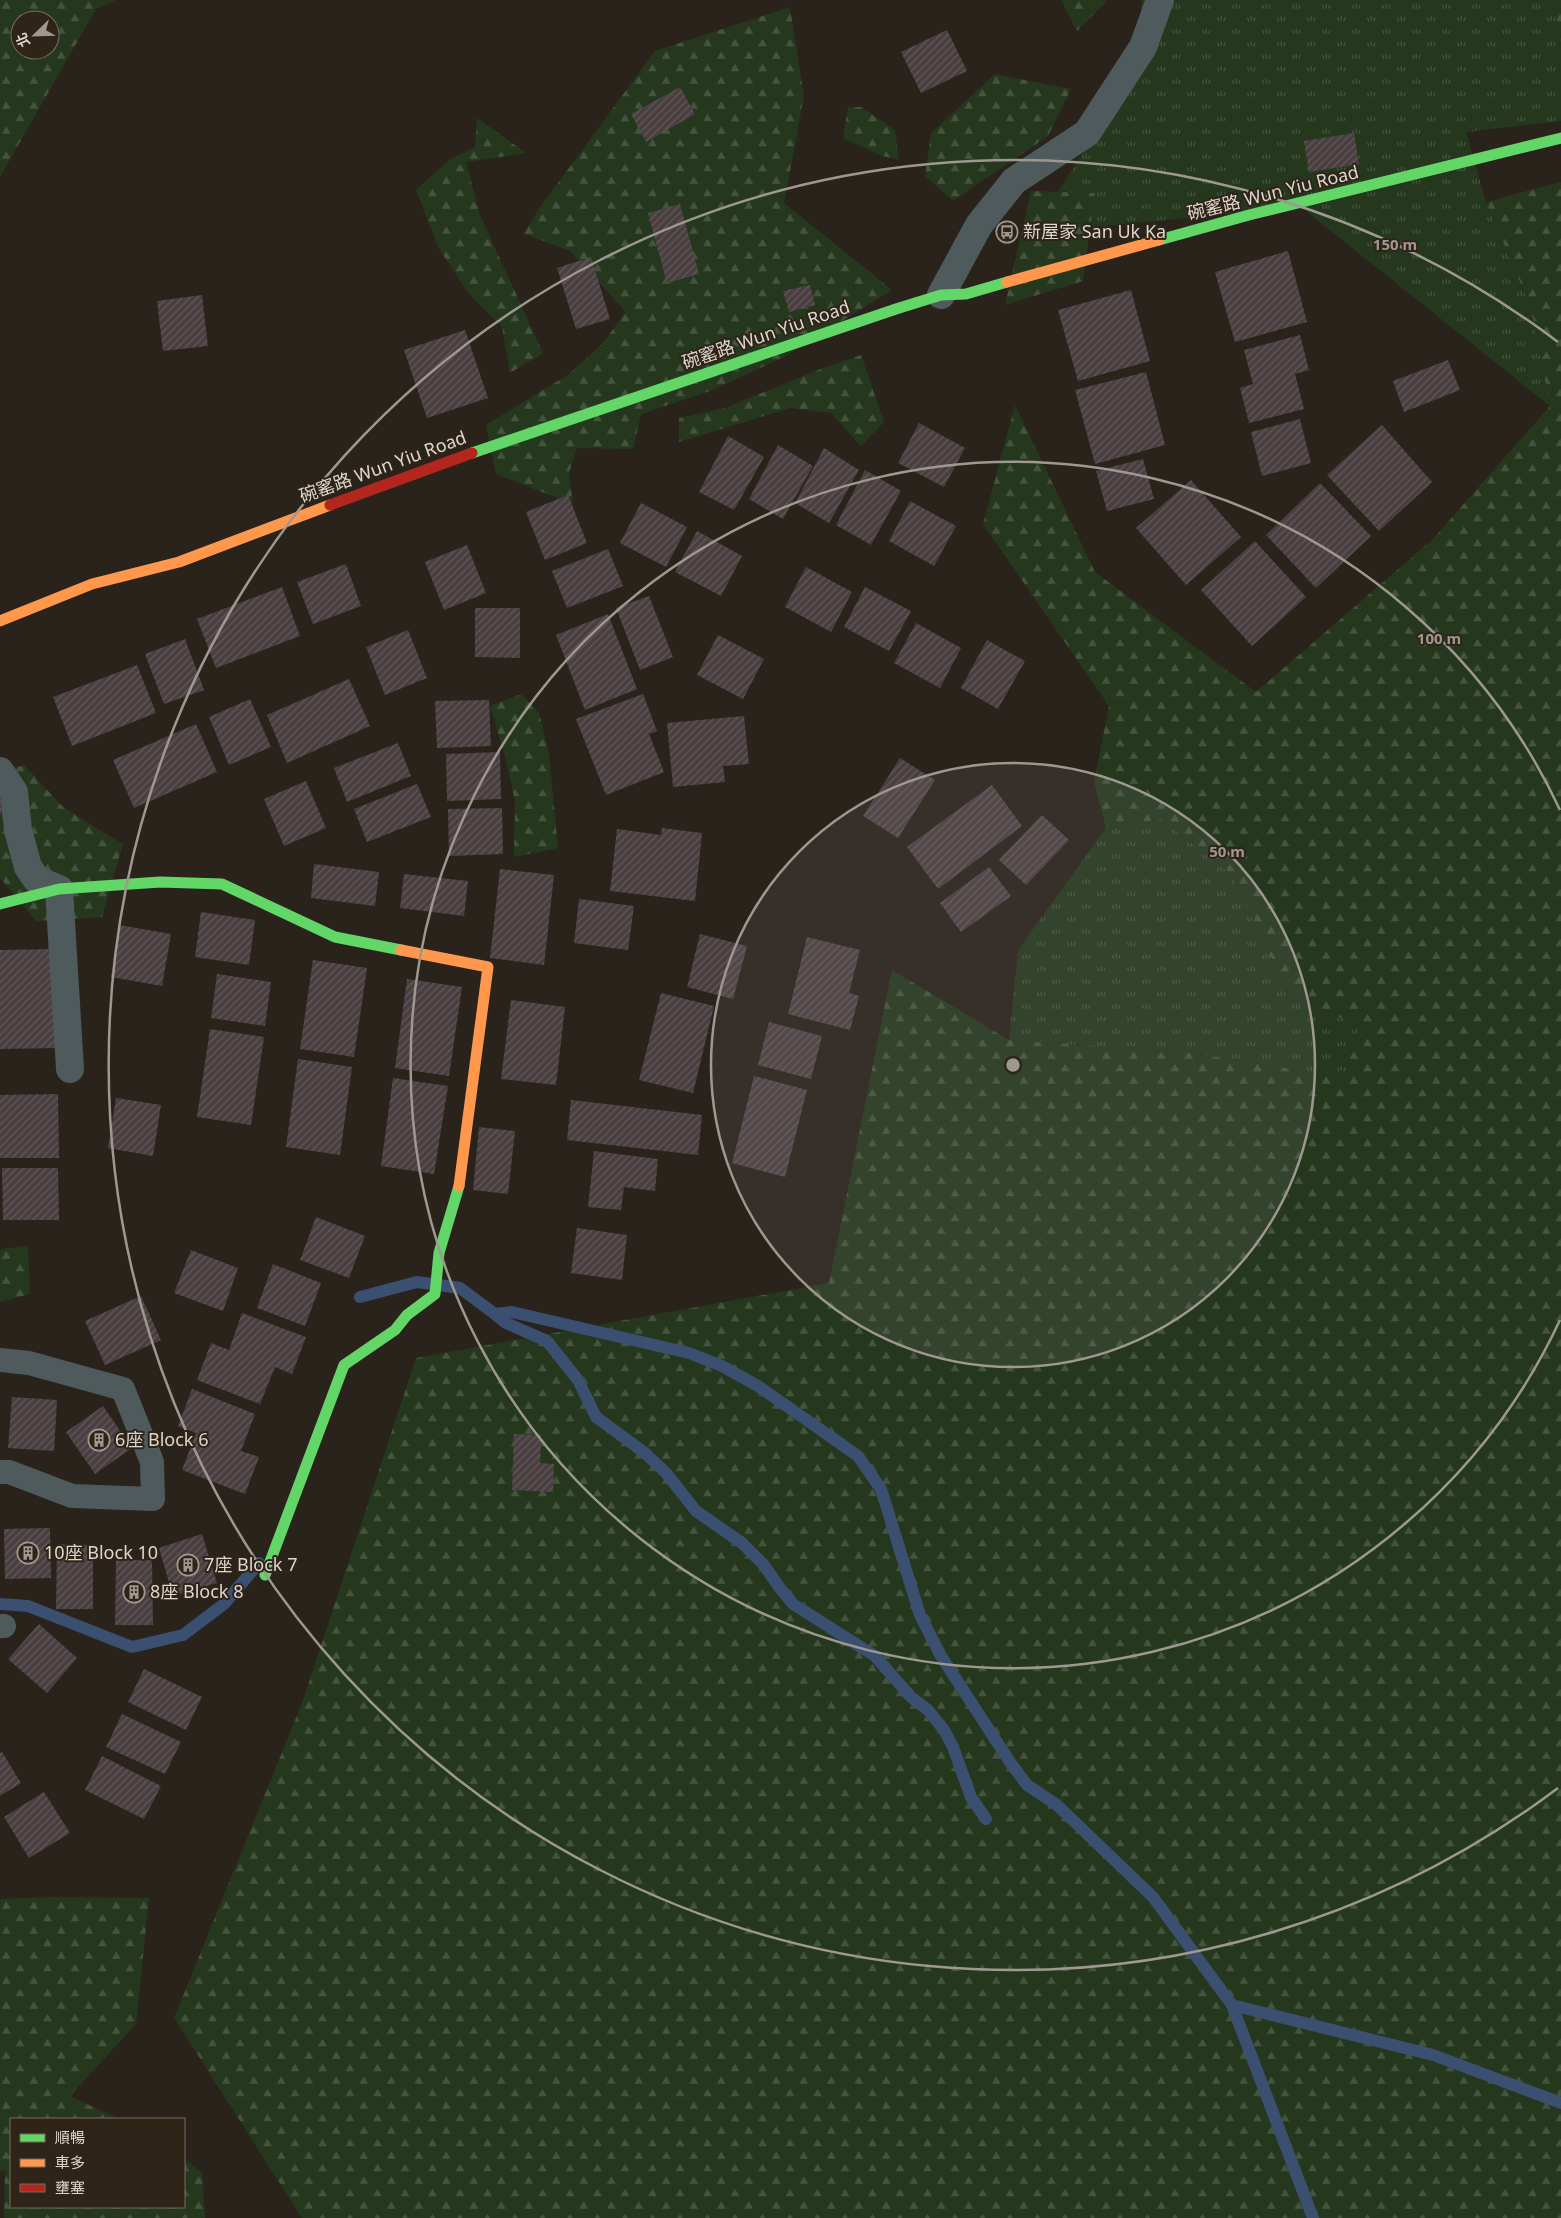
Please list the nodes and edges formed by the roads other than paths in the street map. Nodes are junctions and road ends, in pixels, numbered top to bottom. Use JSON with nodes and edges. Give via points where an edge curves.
{"nodes":[{"id":1,"x":1160,"y":0,"type":"edge"},
{"id":2,"x":1561,"y":138,"type":"edge"},
{"id":3,"x":941,"y":296,"type":"junction"},
{"id":4,"x":0,"y":621,"type":"edge"},
{"id":5,"x":0,"y":771,"type":"edge"},
{"id":6,"x":59,"y":889,"type":"junction"},
{"id":7,"x":0,"y":904,"type":"edge"},
{"id":8,"x":70,"y":1069,"type":"dead end"},
{"id":9,"x":0,"y":1360,"type":"edge"},
{"id":10,"x":0,"y":1472,"type":"edge"},
{"id":11,"x":265,"y":1575,"type":"dead end"}],
"edges":[{"from":1,"to":3,"type":"street","via":[[1143,47],[1087,133],[1014,181],[980,225]]},
{"from":2,"to":3,"type":"street","name":"碗窰路 Wun Yiu Road","via":[[1249,216],[966,294]]},
{"from":3,"to":4,"type":"street","name":"碗窰路 Wun Yiu Road","via":[[421,471],[179,562],[92,584]]},
{"from":5,"to":6,"type":"street","via":[[14,792],[18,830],[28,867],[37,880]]},
{"from":6,"to":7,"type":"street"},
{"from":6,"to":8,"type":"street"},
{"from":6,"to":11,"type":"street","via":[[160,882],[222,884],[335,937],[488,968],[460,1184],[440,1253],[434,1294],[407,1315],[395,1330],[344,1365]]},
{"from":9,"to":10,"type":"lane","via":[[29,1363],[123,1389],[152,1462],[153,1499],[72,1496],[8,1472]]}]}
